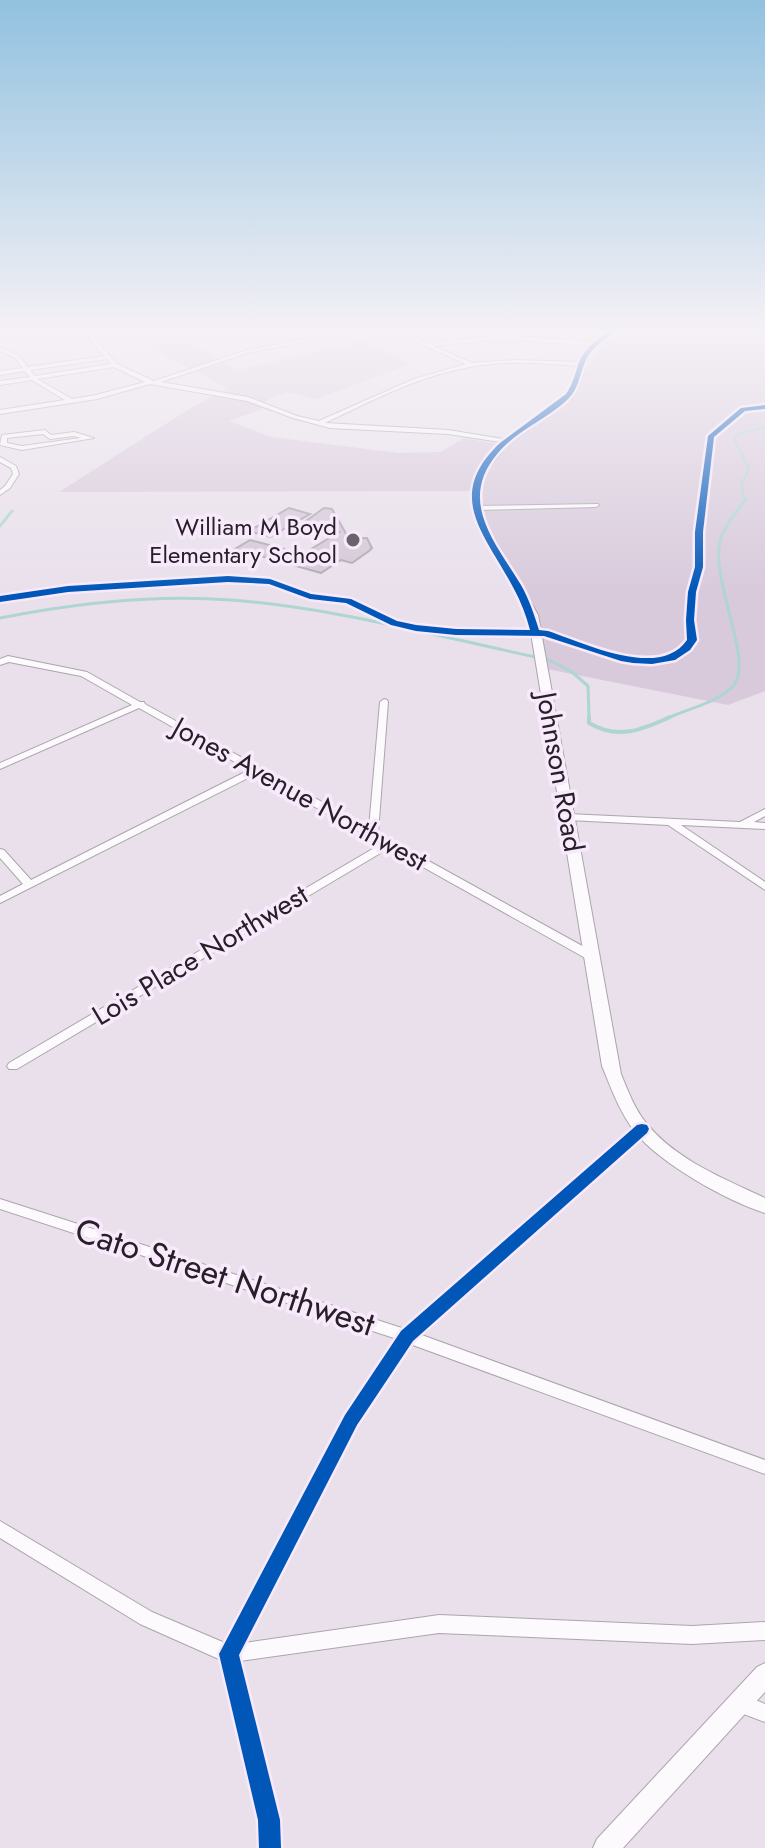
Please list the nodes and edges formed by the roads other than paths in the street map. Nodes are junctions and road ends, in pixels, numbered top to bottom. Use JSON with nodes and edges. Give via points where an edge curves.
{"nodes":[{"id":1,"x":305,"y":419,"type":"edge"},
{"id":2,"x":329,"y":419,"type":"edge"},
{"id":3,"x":537,"y":419,"type":"edge"},
{"id":4,"x":319,"y":424,"type":"junction"},
{"id":5,"x":24,"y":434,"type":"junction"},
{"id":6,"x":507,"y":441,"type":"junction"},
{"id":7,"x":2,"y":443,"type":"edge"},
{"id":8,"x":32,"y":447,"type":"junction"},
{"id":9,"x":0,"y":459,"type":"edge"},
{"id":10,"x":0,"y":493,"type":"edge"},
{"id":11,"x":596,"y":505,"type":"dead end"},
{"id":12,"x":476,"y":508,"type":"junction"},
{"id":13,"x":0,"y":662,"type":"edge"},
{"id":14,"x":384,"y":702,"type":"dead end"},
{"id":15,"x":141,"y":704,"type":"junction"},
{"id":16,"x":0,"y":766,"type":"edge"},
{"id":17,"x":256,"y":770,"type":"junction"},
{"id":18,"x":765,"y":812,"type":"edge"},
{"id":19,"x":568,"y":817,"type":"junction"},
{"id":20,"x":672,"y":823,"type":"junction"},
{"id":21,"x":742,"y":825,"type":"junction"},
{"id":22,"x":765,"y":826,"type":"edge"},
{"id":23,"x":373,"y":836,"type":"junction"},
{"id":24,"x":388,"y":844,"type":"junction"},
{"id":25,"x":0,"y":852,"type":"edge"},
{"id":26,"x":29,"y":885,"type":"junction"},
{"id":27,"x":765,"y":887,"type":"edge"},
{"id":28,"x":0,"y":900,"type":"edge"},
{"id":29,"x":591,"y":956,"type":"junction"},
{"id":30,"x":13,"y":1066,"type":"dead end"},
{"id":31,"x":642,"y":1129,"type":"junction"},
{"id":32,"x":0,"y":1204,"type":"edge"},
{"id":33,"x":765,"y":1206,"type":"edge"},
{"id":34,"x":407,"y":1336,"type":"junction"},
{"id":35,"x":765,"y":1467,"type":"edge"},
{"id":36,"x":0,"y":1529,"type":"edge"},
{"id":37,"x":765,"y":1631,"type":"edge"},
{"id":38,"x":229,"y":1654,"type":"junction"},
{"id":39,"x":765,"y":1675,"type":"edge"},
{"id":40,"x":737,"y":1702,"type":"junction"},
{"id":41,"x":765,"y":1713,"type":"edge"},
{"id":42,"x":270,"y":1848,"type":"edge"},
{"id":43,"x":606,"y":1848,"type":"edge"}],
"edges":[{"from":1,"to":4,"type":"street"},
{"from":2,"to":4,"type":"street"},
{"from":3,"to":6,"type":"street"},
{"from":4,"to":6,"type":"street"},
{"from":5,"to":7,"type":"street","via":[[4,436]]},
{"from":5,"to":8,"type":"street"},
{"from":5,"to":8,"type":"street","via":[[91,438]]},
{"from":6,"to":12,"type":"street","via":[[481,471]]},
{"from":7,"to":8,"type":"street"},
{"from":9,"to":10,"type":"street","via":[[16,474]]},
{"from":11,"to":12,"type":"street"},
{"from":12,"to":19,"type":"street","name":"Johnson Road","via":[[485,535],[528,602]]},
{"from":13,"to":15,"type":"street","name":"Jones Avenue Northwest","via":[[8,659],[84,674]]},
{"from":14,"to":23,"type":"street"},
{"from":15,"to":16,"type":"street"},
{"from":15,"to":17,"type":"street","name":"Jones Avenue Northwest"},
{"from":17,"to":23,"type":"street","name":"Jones Avenue Northwest"},
{"from":17,"to":26,"type":"street"},
{"from":18,"to":21,"type":"street"},
{"from":19,"to":20,"type":"street"},
{"from":19,"to":29,"type":"street","name":"Johnson Road"},
{"from":20,"to":21,"type":"street"},
{"from":20,"to":27,"type":"street"},
{"from":21,"to":22,"type":"street"},
{"from":23,"to":24,"type":"street","name":"Jones Avenue Northwest"},
{"from":24,"to":29,"type":"street","name":"Jones Avenue Northwest"},
{"from":24,"to":30,"type":"street","name":"Lois Place Northwest"},
{"from":25,"to":26,"type":"street"},
{"from":26,"to":28,"type":"street"},
{"from":29,"to":31,"type":"street","name":"Johnson Road","via":[[610,1066]]},
{"from":31,"to":33,"type":"street","name":"Johnson Road","via":[[678,1158]]},
{"from":31,"to":34,"type":"street"},
{"from":32,"to":34,"type":"street","name":"Cato Street Northwest"},
{"from":34,"to":35,"type":"street","name":"Cato Street Northwest"},
{"from":34,"to":38,"type":"street","via":[[351,1420]]},
{"from":36,"to":38,"type":"street","via":[[146,1618]]},
{"from":37,"to":38,"type":"street","via":[[692,1635],[439,1624]]},
{"from":38,"to":42,"type":"street","via":[[269,1820]]},
{"from":39,"to":40,"type":"street"},
{"from":40,"to":41,"type":"street"},
{"from":40,"to":43,"type":"street"}]}
